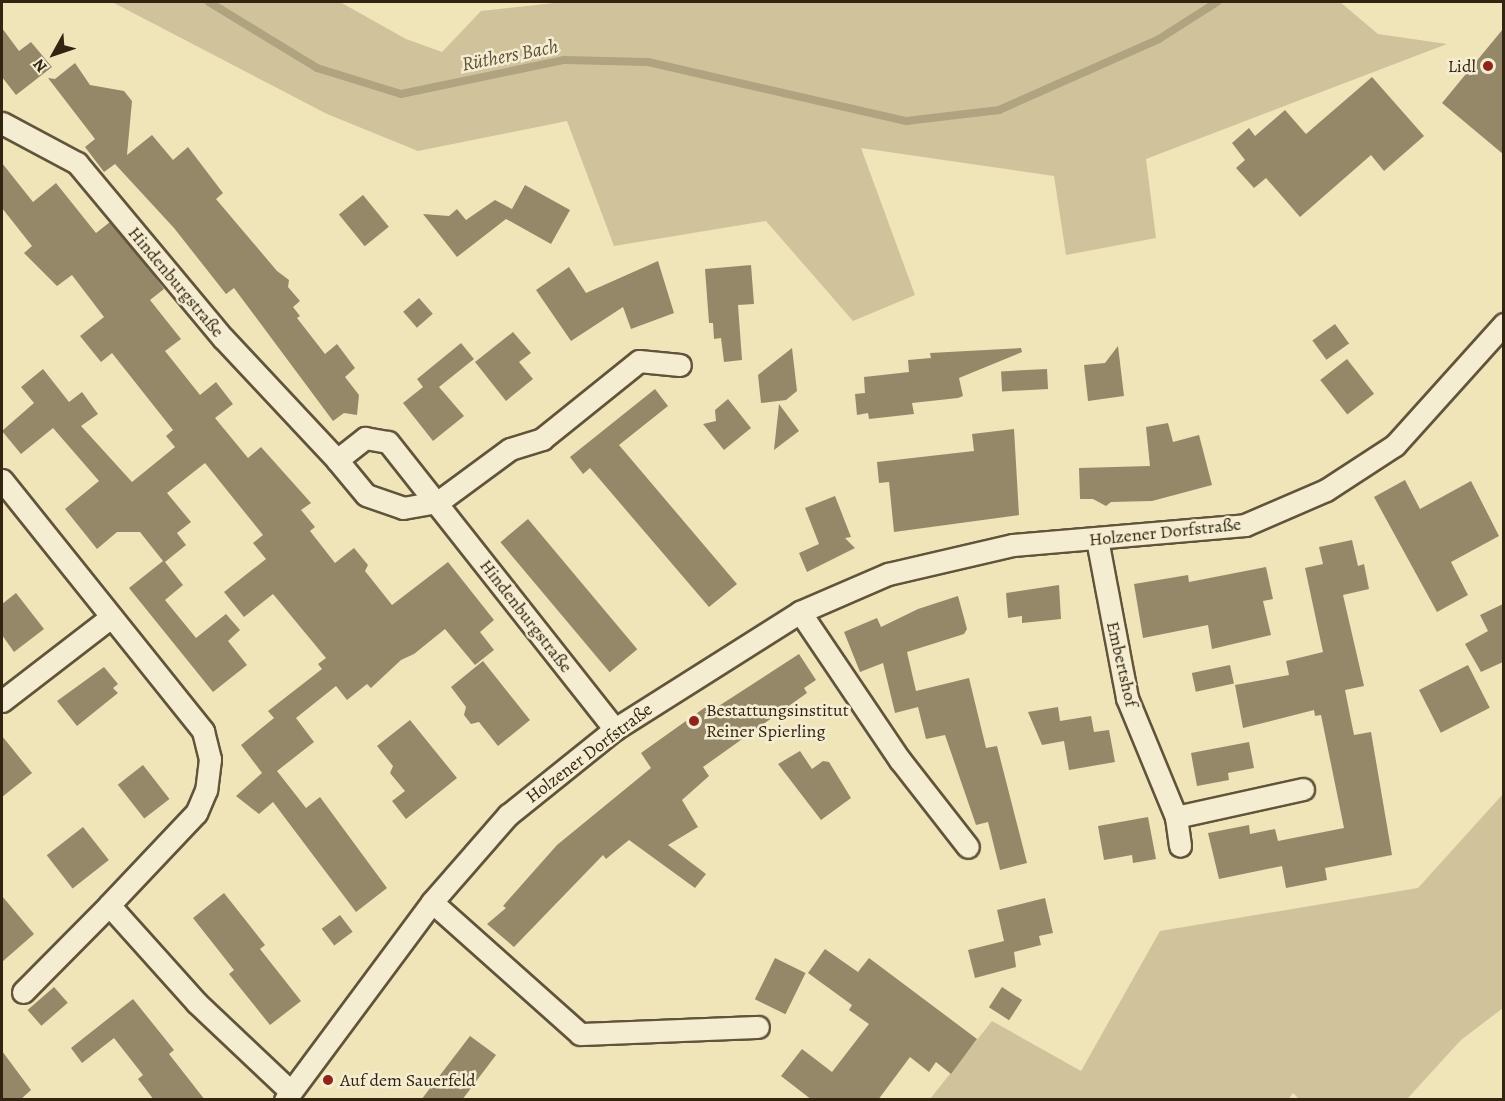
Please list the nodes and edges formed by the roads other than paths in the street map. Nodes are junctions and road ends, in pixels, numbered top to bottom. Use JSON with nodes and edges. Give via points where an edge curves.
{"nodes":[{"id":1,"x":2,"y":123,"type":"edge"},
{"id":2,"x":1503,"y":324,"type":"edge"},
{"id":3,"x":680,"y":365,"type":"dead end"},
{"id":4,"x":337,"y":460,"type":"junction"},
{"id":5,"x":2,"y":480,"type":"edge"},
{"id":6,"x":438,"y":502,"type":"junction"},
{"id":7,"x":1097,"y":539,"type":"junction"},
{"id":8,"x":800,"y":612,"type":"junction"},
{"id":9,"x":111,"y":617,"type":"junction"},
{"id":10,"x":2,"y":700,"type":"edge"},
{"id":11,"x":615,"y":729,"type":"junction"},
{"id":12,"x":1303,"y":789,"type":"dead end"},
{"id":13,"x":1176,"y":817,"type":"junction"},
{"id":14,"x":1180,"y":846,"type":"dead end"},
{"id":15,"x":968,"y":848,"type":"dead end"},
{"id":16,"x":432,"y":902,"type":"junction"},
{"id":17,"x":109,"y":905,"type":"junction"},
{"id":18,"x":22,"y":992,"type":"dead end"},
{"id":19,"x":758,"y":1027,"type":"dead end"},
{"id":20,"x":288,"y":1096,"type":"edge"}],
"edges":[{"from":1,"to":4,"type":"street","name":"Hindenburgstraße","via":[[77,163],[223,338]]},
{"from":2,"to":7,"type":"street","name":"Holzener Dorfstraße","via":[[1395,445],[1326,490],[1245,525]]},
{"from":3,"to":6,"type":"street","name":"Hindenburgstraße","via":[[639,361],[542,439],[510,449]]},
{"from":4,"to":6,"type":"street","name":"Hindenburgstraße","via":[[366,495],[403,507]]},
{"from":4,"to":6,"type":"street","name":"Hindenburgstraße","via":[[365,438],[388,442]]},
{"from":5,"to":9,"type":"street"},
{"from":6,"to":11,"type":"street","name":"Hindenburgstraße"},
{"from":7,"to":8,"type":"street","name":"Holzener Dorfstraße","via":[[1013,545],[957,555],[888,574]]},
{"from":7,"to":13,"type":"street","name":"Embertshof","via":[[1127,698]]},
{"from":8,"to":11,"type":"street","name":"Holzener Dorfstraße"},
{"from":8,"to":15,"type":"street","via":[[900,759]]},
{"from":9,"to":10,"type":"street"},
{"from":9,"to":17,"type":"street","via":[[203,731],[210,759],[206,790],[196,813]]},
{"from":11,"to":16,"type":"street","name":"Holzener Dorfstraße","via":[[508,815]]},
{"from":12,"to":13,"type":"street"},
{"from":13,"to":14,"type":"street","name":"Embertshof"},
{"from":16,"to":19,"type":"street","via":[[580,1034]]},
{"from":16,"to":20,"type":"street","name":"Holzener Dorfstraße"},
{"from":17,"to":18,"type":"street"},
{"from":17,"to":20,"type":"street"}]}
